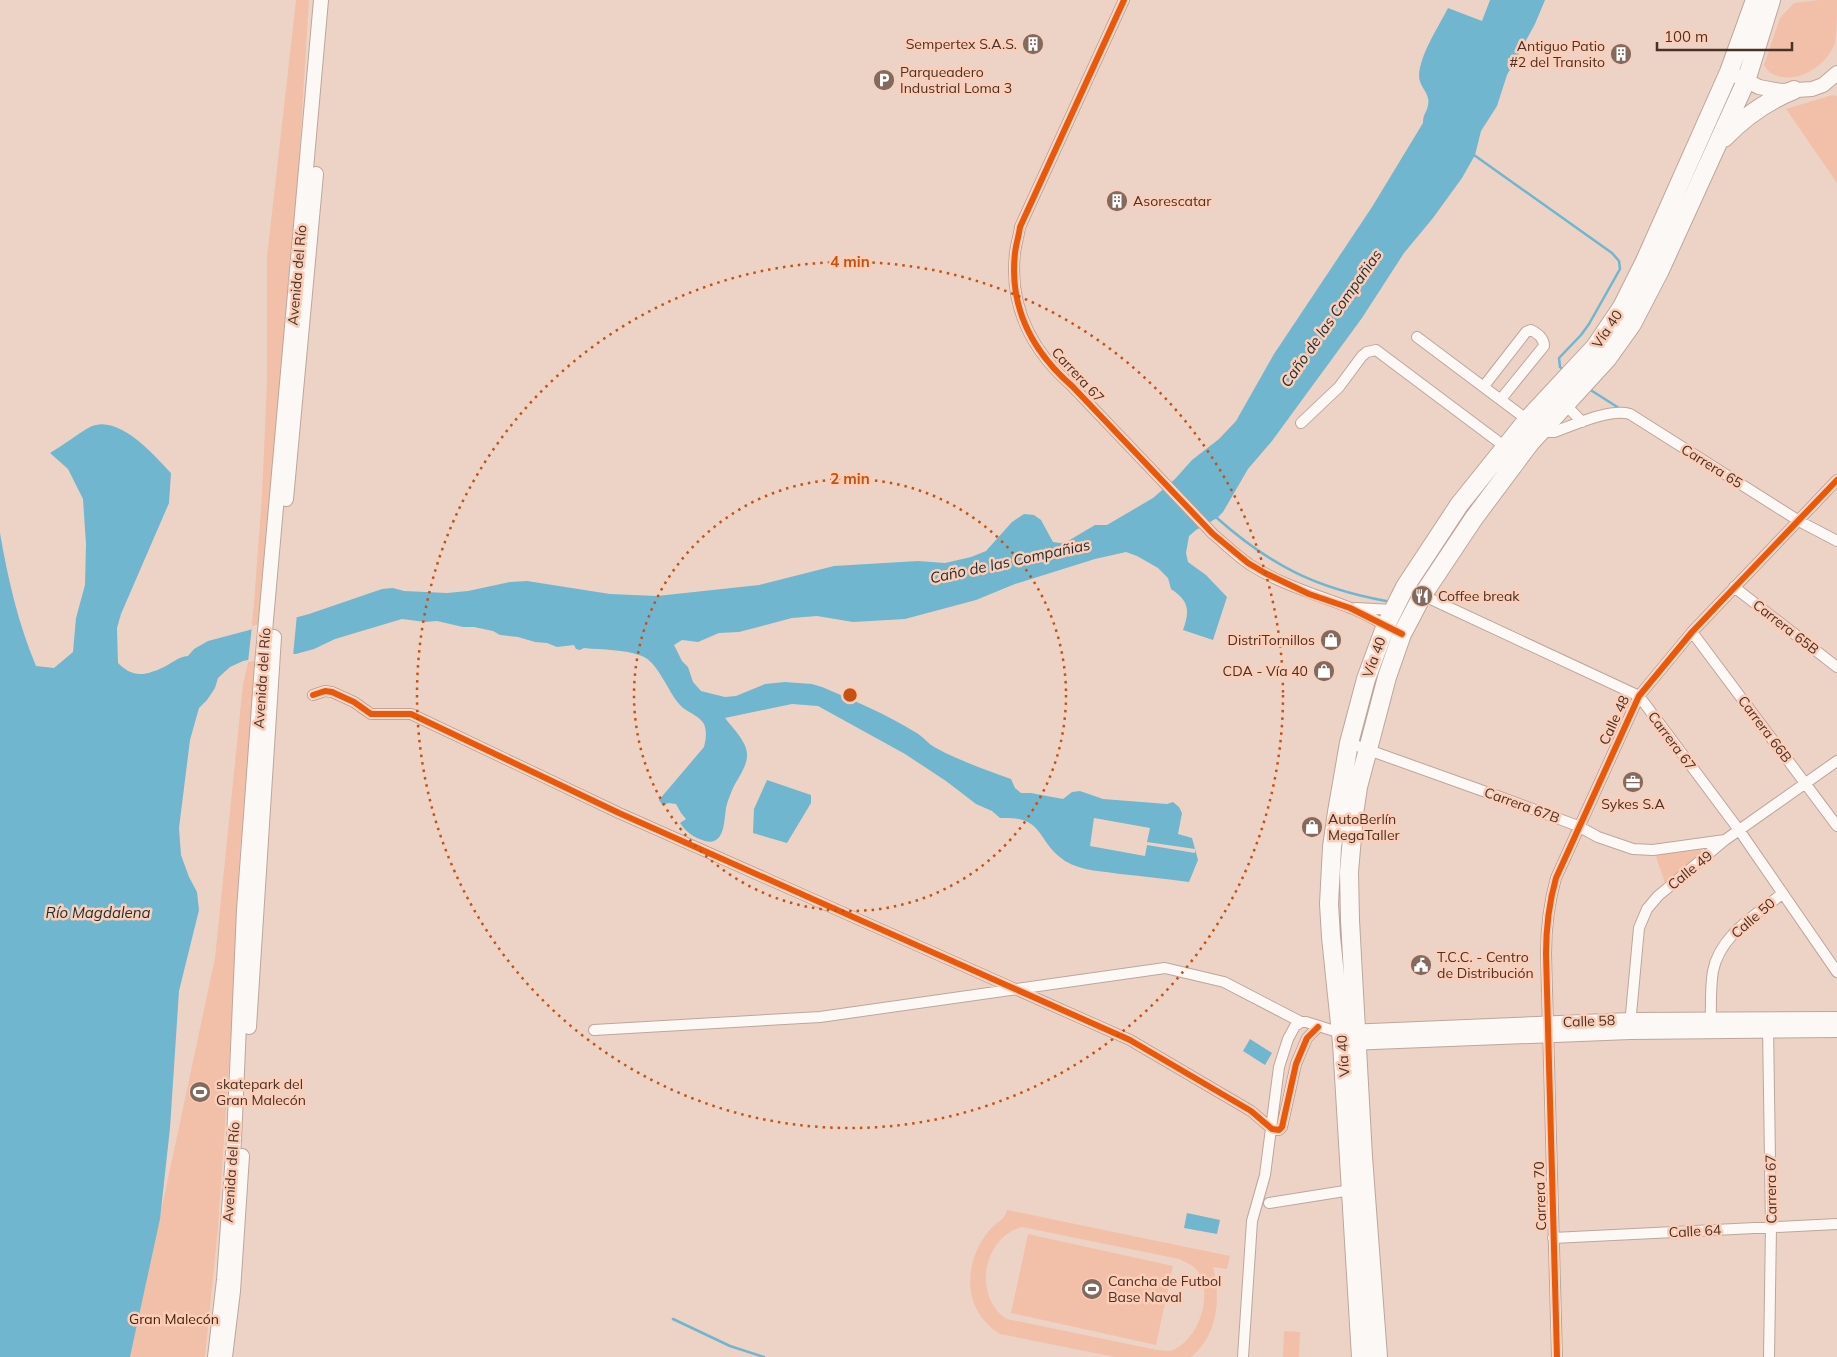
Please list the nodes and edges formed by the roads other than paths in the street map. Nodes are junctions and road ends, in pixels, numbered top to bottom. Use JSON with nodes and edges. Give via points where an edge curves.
{"nodes":[{"id":1,"x":321,"y":0,"type":"edge"},
{"id":2,"x":331,"y":0,"type":"edge"},
{"id":3,"x":1124,"y":0,"type":"edge"},
{"id":4,"x":1754,"y":0,"type":"edge"},
{"id":5,"x":1771,"y":0,"type":"edge"},
{"id":6,"x":1729,"y":72,"type":"junction"},
{"id":7,"x":1837,"y":73,"type":"edge"},
{"id":8,"x":1746,"y":81,"type":"junction"},
{"id":9,"x":1794,"y":90,"type":"junction"},
{"id":10,"x":1709,"y":159,"type":"junction"},
{"id":11,"x":1652,"y":266,"type":"junction"},
{"id":12,"x":1417,"y":337,"type":"dead end"},
{"id":13,"x":1484,"y":386,"type":"junction"},
{"id":14,"x":1501,"y":399,"type":"junction"},
{"id":15,"x":1562,"y":400,"type":"junction"},
{"id":16,"x":1582,"y":422,"type":"junction"},
{"id":17,"x":1301,"y":423,"type":"dead end"},
{"id":18,"x":1534,"y":424,"type":"junction"},
{"id":19,"x":1504,"y":446,"type":"junction"},
{"id":20,"x":1837,"y":480,"type":"edge"},
{"id":21,"x":1799,"y":521,"type":"junction"},
{"id":22,"x":1837,"y":541,"type":"edge"},
{"id":23,"x":1405,"y":587,"type":"junction"},
{"id":24,"x":1734,"y":587,"type":"junction"},
{"id":25,"x":1422,"y":596,"type":"junction"},
{"id":26,"x":272,"y":605,"type":"junction"},
{"id":27,"x":1350,"y":608,"type":"junction"},
{"id":28,"x":1389,"y":618,"type":"junction"},
{"id":29,"x":1692,"y":632,"type":"junction"},
{"id":30,"x":1402,"y":634,"type":"junction"},
{"id":31,"x":267,"y":666,"type":"junction"},
{"id":32,"x":1837,"y":666,"type":"edge"},
{"id":33,"x":313,"y":696,"type":"dead end"},
{"id":34,"x":1639,"y":696,"type":"junction"},
{"id":35,"x":1349,"y":743,"type":"junction"},
{"id":36,"x":1367,"y":750,"type":"junction"},
{"id":37,"x":1837,"y":761,"type":"edge"},
{"id":38,"x":1807,"y":784,"type":"junction"},
{"id":39,"x":1578,"y":826,"type":"junction"},
{"id":40,"x":1837,"y":826,"type":"edge"},
{"id":41,"x":1739,"y":830,"type":"junction"},
{"id":42,"x":1725,"y":840,"type":"junction"},
{"id":43,"x":1782,"y":894,"type":"junction"},
{"id":44,"x":1837,"y":972,"type":"edge"},
{"id":45,"x":1018,"y":989,"type":"junction"},
{"id":46,"x":1301,"y":1022,"type":"junction"},
{"id":47,"x":1837,"y":1022,"type":"edge"},
{"id":48,"x":1711,"y":1025,"type":"junction"},
{"id":49,"x":1630,"y":1026,"type":"junction"},
{"id":50,"x":1768,"y":1026,"type":"junction"},
{"id":51,"x":1318,"y":1027,"type":"junction"},
{"id":52,"x":1547,"y":1029,"type":"junction"},
{"id":53,"x":594,"y":1030,"type":"dead end"},
{"id":54,"x":1349,"y":1038,"type":"junction"},
{"id":55,"x":1272,"y":1129,"type":"junction"},
{"id":56,"x":1351,"y":1190,"type":"junction"},
{"id":57,"x":1269,"y":1203,"type":"dead end"},
{"id":58,"x":1837,"y":1224,"type":"edge"},
{"id":59,"x":1771,"y":1227,"type":"junction"},
{"id":60,"x":1553,"y":1238,"type":"junction"},
{"id":61,"x":215,"y":1357,"type":"edge"},
{"id":62,"x":225,"y":1357,"type":"edge"},
{"id":63,"x":1243,"y":1357,"type":"edge"},
{"id":64,"x":1362,"y":1357,"type":"edge"},
{"id":65,"x":1378,"y":1357,"type":"edge"},
{"id":66,"x":1558,"y":1357,"type":"edge"},
{"id":67,"x":1769,"y":1357,"type":"edge"}],
"edges":[{"from":1,"to":26,"type":"main road","name":"Avenida del Río"},
{"from":2,"to":26,"type":"main road","name":"Avenida del Río","via":[[302,341]]},
{"from":3,"to":27,"type":"street","name":"Carrera 67","via":[[1020,227],[1014,280],[1025,325],[1045,359],[1213,534],[1265,573],[1309,594]]},
{"from":4,"to":6,"type":"highway","name":"Vía 40"},
{"from":5,"to":8,"type":"highway","name":"Vía 40"},
{"from":6,"to":8,"type":"main road"},
{"from":6,"to":11,"type":"highway","name":"Vía 40"},
{"from":7,"to":9,"type":"main road","via":[[1823,85],[1803,91]]},
{"from":8,"to":9,"type":"main road","via":[[1781,92]]},
{"from":8,"to":10,"type":"highway","name":"Vía 40"},
{"from":9,"to":10,"type":"highway","via":[[1744,118]]},
{"from":10,"to":11,"type":"highway","name":"Vía 40"},
{"from":11,"to":15,"type":"highway","name":"Vía 40","via":[[1609,329],[1588,368]]},
{"from":12,"to":13,"type":"street"},
{"from":13,"to":14,"type":"street"},
{"from":13,"to":14,"type":"street","via":[[1526,332],[1530,330],[1542,338],[1544,346]]},
{"from":14,"to":18,"type":"street"},
{"from":15,"to":16,"type":"street"},
{"from":15,"to":18,"type":"highway","name":"Vía 40"},
{"from":16,"to":18,"type":"street","name":"Carrera 65","via":[[1554,432]]},
{"from":16,"to":21,"type":"street","name":"Carrera 65","via":[[1611,414],[1630,414]]},
{"from":17,"to":19,"type":"street","via":[[1339,387],[1362,356],[1376,350]]},
{"from":18,"to":19,"type":"highway","name":"Vía 40"},
{"from":18,"to":25,"type":"highway","name":"Vía 40"},
{"from":19,"to":23,"type":"highway","name":"Vía 40","via":[[1459,505]]},
{"from":20,"to":21,"type":"street","name":"Calle 48"},
{"from":21,"to":22,"type":"street","name":"Carrera 65"},
{"from":21,"to":24,"type":"street","name":"Calle 48"},
{"from":23,"to":25,"type":"street","name":"Carrera 67"},
{"from":23,"to":28,"type":"highway","name":"Vía 40"},
{"from":24,"to":29,"type":"street","name":"Calle 48"},
{"from":24,"to":32,"type":"street","name":"Carrera 65B"},
{"from":25,"to":30,"type":"highway","name":"Vía 40"},
{"from":25,"to":34,"type":"street","name":"Carrera 67"},
{"from":26,"to":31,"type":"main road","name":"Avenida del Río"},
{"from":27,"to":28,"type":"street","name":"Carrera 67"},
{"from":27,"to":28,"type":"street","name":"Carrera 67"},
{"from":28,"to":30,"type":"street","name":"Carrera 67"},
{"from":28,"to":35,"type":"highway","name":"Vía 40","via":[[1366,679]]},
{"from":29,"to":34,"type":"street","name":"Calle 48"},
{"from":29,"to":38,"type":"street","name":"Carrera 66B"},
{"from":30,"to":36,"type":"highway","name":"Vía 40"},
{"from":31,"to":61,"type":"main road","name":"Avenida del Río","via":[[244,910],[233,1158]]},
{"from":31,"to":62,"type":"main road","name":"Avenida del Río","via":[[240,1190]]},
{"from":33,"to":45,"type":"street","via":[[332,692],[371,714],[410,714],[619,813]]},
{"from":34,"to":39,"type":"street","name":"Calle 48"},
{"from":34,"to":41,"type":"street","name":"Carrera 67"},
{"from":35,"to":36,"type":"street","name":"Carrera 67B"},
{"from":35,"to":54,"type":"highway","name":"Vía 40","via":[[1332,847],[1329,904],[1331,937]]},
{"from":36,"to":39,"type":"street","name":"Carrera 67B"},
{"from":36,"to":54,"type":"highway","name":"Vía 40","via":[[1354,814],[1349,872]]},
{"from":37,"to":38,"type":"street","name":"Calle 49"},
{"from":38,"to":40,"type":"street","name":"Carrera 66B"},
{"from":38,"to":41,"type":"street","name":"Calle 49"},
{"from":39,"to":42,"type":"street","name":"Carrera 67B","via":[[1598,837],[1641,850]]},
{"from":39,"to":52,"type":"street","name":"Calle 48","via":[[1550,900],[1546,936]]},
{"from":41,"to":42,"type":"street","name":"Calle 49"},
{"from":41,"to":43,"type":"street","name":"Carrera 67"},
{"from":42,"to":49,"type":"street","name":"Calle 49","via":[[1658,896],[1648,909],[1639,928]]},
{"from":43,"to":44,"type":"street","name":"Carrera 67"},
{"from":43,"to":48,"type":"street","name":"Calle 50","via":[[1735,931],[1721,949],[1713,970]]},
{"from":45,"to":46,"type":"street","via":[[1165,968],[1224,982]]},
{"from":45,"to":53,"type":"street","via":[[820,1017]]},
{"from":45,"to":55,"type":"street","via":[[1142,1046],[1250,1111]]},
{"from":46,"to":51,"type":"street"},
{"from":46,"to":55,"type":"street","via":[[1295,1026],[1281,1057]]},
{"from":47,"to":50,"type":"main road","name":"Calle 58"},
{"from":48,"to":49,"type":"main road","name":"Calle 58"},
{"from":48,"to":50,"type":"main road","name":"Calle 58"},
{"from":49,"to":52,"type":"main road","name":"Calle 58"},
{"from":50,"to":59,"type":"street","name":"Carrera 67"},
{"from":51,"to":54,"type":"street"},
{"from":51,"to":55,"type":"street","via":[[1307,1038],[1296,1064],[1282,1127]]},
{"from":52,"to":54,"type":"main road","name":"Calle 58"},
{"from":52,"to":60,"type":"street","name":"Carrera 70"},
{"from":54,"to":56,"type":"highway","name":"Vía 40"},
{"from":54,"to":65,"type":"highway","name":"Vía 40","via":[[1363,1158]]},
{"from":55,"to":63,"type":"street","via":[[1265,1175],[1252,1221]]},
{"from":56,"to":57,"type":"street"},
{"from":56,"to":64,"type":"highway","name":"Vía 40"},
{"from":58,"to":59,"type":"street","name":"Calle 64"},
{"from":59,"to":60,"type":"street","name":"Calle 64"},
{"from":59,"to":67,"type":"street","name":"Carrera 67"},
{"from":60,"to":66,"type":"street","name":"Carrera 70"}]}
